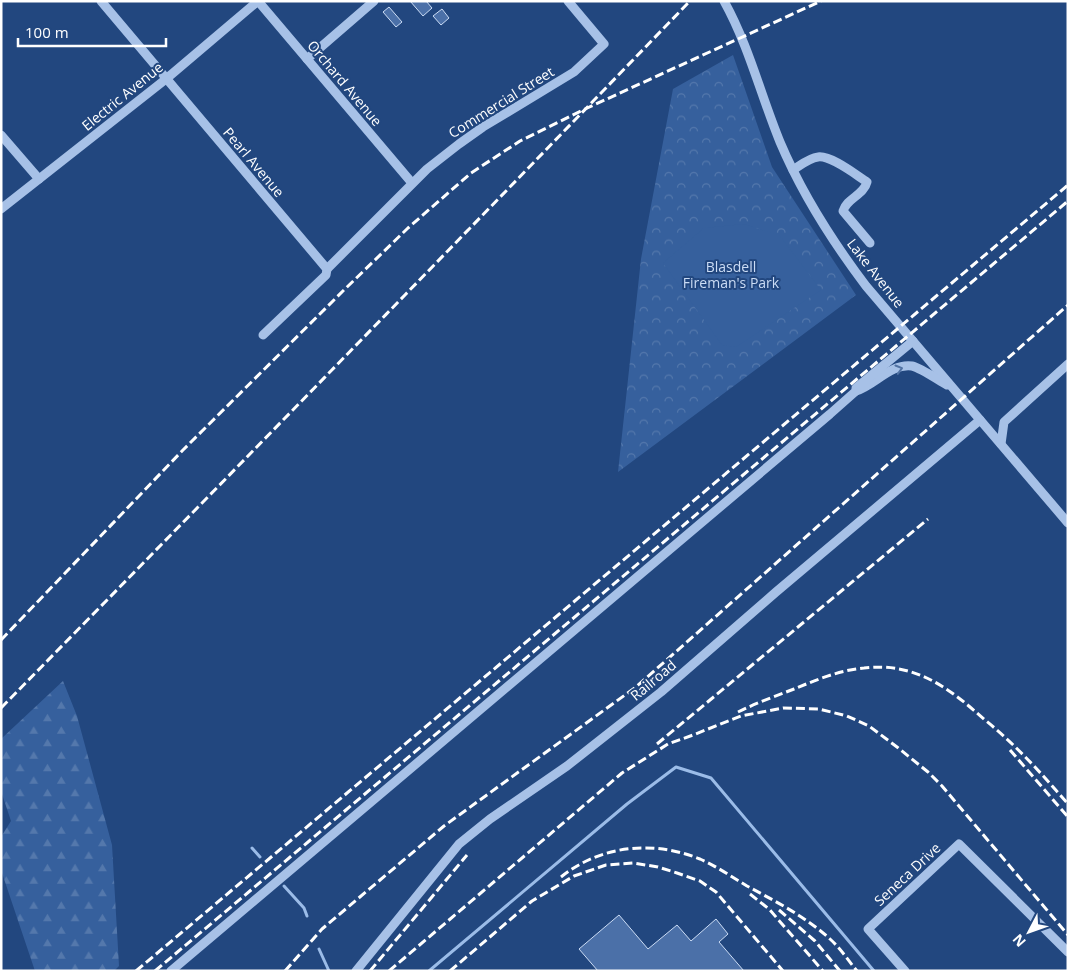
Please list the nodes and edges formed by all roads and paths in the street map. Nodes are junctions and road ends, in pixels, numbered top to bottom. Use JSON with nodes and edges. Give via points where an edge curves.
{"nodes":[{"id":1,"x":101,"y":1,"type":"edge"},
{"id":2,"x":258,"y":1,"type":"edge"},
{"id":3,"x":374,"y":1,"type":"edge"},
{"id":4,"x":568,"y":1,"type":"edge"},
{"id":5,"x":726,"y":2,"type":"edge"},
{"id":6,"x":307,"y":59,"type":"junction"},
{"id":7,"x":166,"y":79,"type":"junction"},
{"id":8,"x":1,"y":135,"type":"edge"},
{"id":9,"x":793,"y":170,"type":"junction"},
{"id":10,"x":39,"y":179,"type":"junction"},
{"id":11,"x":412,"y":183,"type":"junction"},
{"id":12,"x":1,"y":209,"type":"edge"},
{"id":13,"x":870,"y":243,"type":"dead end"},
{"id":14,"x":327,"y":269,"type":"junction"},
{"id":15,"x":263,"y":335,"type":"dead end"},
{"id":16,"x":913,"y":341,"type":"junction"},
{"id":17,"x":1068,"y":364,"type":"edge"},
{"id":18,"x":953,"y":388,"type":"junction"},
{"id":19,"x":856,"y":391,"type":"junction"},
{"id":20,"x":980,"y":420,"type":"junction"},
{"id":21,"x":1001,"y":444,"type":"junction"},
{"id":22,"x":1068,"y":523,"type":"edge"},
{"id":23,"x":1068,"y":952,"type":"edge"},
{"id":24,"x":171,"y":971,"type":"edge"},
{"id":25,"x":356,"y":971,"type":"edge"},
{"id":26,"x":905,"y":971,"type":"edge"}],
"edges":[{"from":1,"to":7,"type":"street","name":"Pearl Avenue"},
{"from":2,"to":6,"type":"street","name":"Orchard Avenue"},
{"from":2,"to":7,"type":"street","name":"Electric Avenue"},
{"from":3,"to":6,"type":"street"},
{"from":4,"to":11,"type":"street","name":"Commercial Street","via":[[604,44],[574,72],[467,138]]},
{"from":5,"to":9,"type":"street","name":"Lake Avenue"},
{"from":6,"to":11,"type":"street","name":"Orchard Avenue"},
{"from":7,"to":10,"type":"street","name":"Electric Avenue"},
{"from":7,"to":14,"type":"street","name":"Pearl Avenue"},
{"from":8,"to":10,"type":"street"},
{"from":9,"to":13,"type":"street","via":[[821,156],[867,182],[843,211]]},
{"from":9,"to":16,"type":"street","name":"Lake Avenue","via":[[818,218],[841,252]]},
{"from":10,"to":12,"type":"street","name":"Electric Avenue"},
{"from":11,"to":14,"type":"street","name":"Commercial Street"},
{"from":14,"to":15,"type":"street","via":[[326,274]]},
{"from":16,"to":18,"type":"street","name":"Lake Avenue"},
{"from":16,"to":19,"type":"street"},
{"from":17,"to":21,"type":"street","via":[[1004,422]]},
{"from":19,"to":18,"type":"street","one_way":true,"via":[[865,389],[896,368],[913,366]]},
{"from":18,"to":20,"type":"street","name":"Lake Avenue"},
{"from":19,"to":24,"type":"street"},
{"from":20,"to":21,"type":"street","name":"Lake Avenue"},
{"from":20,"to":25,"type":"street","name":"Railroad","via":[[661,692],[460,844]]},
{"from":21,"to":22,"type":"street","name":"Lake Avenue"},
{"from":23,"to":26,"type":"street","name":"Seneca Drive","via":[[959,844],[868,929]]}]}
